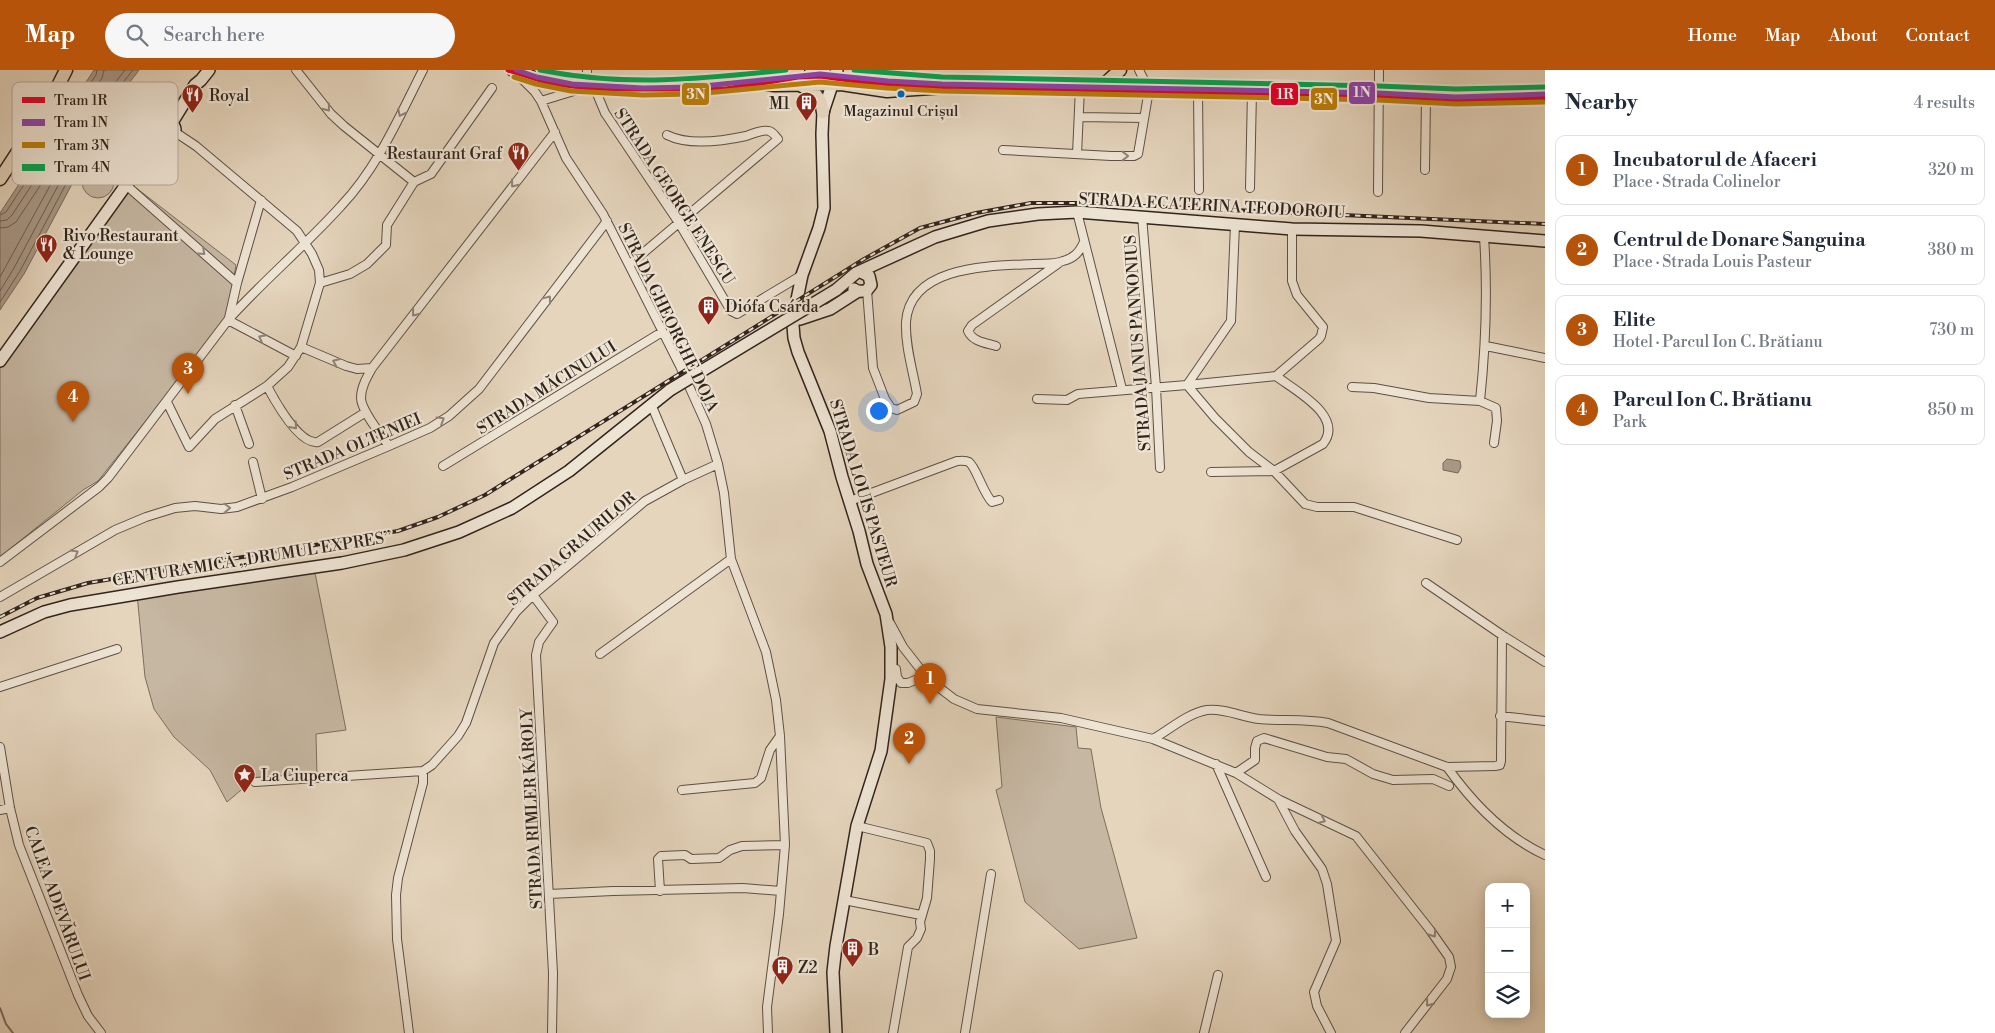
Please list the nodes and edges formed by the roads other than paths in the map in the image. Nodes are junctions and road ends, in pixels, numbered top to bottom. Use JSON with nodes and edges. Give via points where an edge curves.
{"nodes":[{"id":1,"x":66,"y":70,"type":"edge"},
{"id":2,"x":199,"y":70,"type":"edge"},
{"id":3,"x":204,"y":70,"type":"edge"},
{"id":4,"x":209,"y":70,"type":"edge"},
{"id":5,"x":296,"y":70,"type":"edge"},
{"id":6,"x":423,"y":70,"type":"edge"},
{"id":7,"x":513,"y":70,"type":"edge"},
{"id":8,"x":525,"y":70,"type":"edge"},
{"id":9,"x":587,"y":70,"type":"edge"},
{"id":10,"x":798,"y":70,"type":"edge"},
{"id":11,"x":875,"y":70,"type":"edge"},
{"id":12,"x":1120,"y":70,"type":"edge"},
{"id":13,"x":1139,"y":70,"type":"edge"},
{"id":14,"x":1379,"y":70,"type":"edge"},
{"id":15,"x":835,"y":76,"type":"edge"},
{"id":16,"x":60,"y":82,"type":"edge"},
{"id":17,"x":754,"y":83,"type":"junction"},
{"id":18,"x":798,"y":84,"type":"junction"},
{"id":19,"x":195,"y":85,"type":"junction"},
{"id":20,"x":960,"y":86,"type":"junction"},
{"id":21,"x":585,"y":87,"type":"junction"},
{"id":22,"x":492,"y":88,"type":"dead end"},
{"id":23,"x":1080,"y":88,"type":"junction"},
{"id":24,"x":1100,"y":88,"type":"junction"},
{"id":25,"x":1149,"y":90,"type":"junction"},
{"id":26,"x":1198,"y":91,"type":"junction"},
{"id":27,"x":1252,"y":91,"type":"junction"},
{"id":28,"x":1378,"y":94,"type":"junction"},
{"id":29,"x":1545,"y":96,"type":"edge"},
{"id":30,"x":1426,"y":98,"type":"junction"},
{"id":31,"x":540,"y":101,"type":"junction"},
{"id":32,"x":824,"y":112,"type":"junction"},
{"id":33,"x":178,"y":117,"type":"edge"},
{"id":34,"x":1079,"y":117,"type":"junction"},
{"id":35,"x":1144,"y":118,"type":"junction"},
{"id":36,"x":555,"y":132,"type":"junction"},
{"id":37,"x":178,"y":134,"type":"edge"},
{"id":38,"x":667,"y":135,"type":"dead end"},
{"id":39,"x":1003,"y":150,"type":"dead end"},
{"id":40,"x":1076,"y":154,"type":"junction"},
{"id":41,"x":380,"y":156,"type":"junction"},
{"id":42,"x":12,"y":161,"type":"edge"},
{"id":43,"x":1425,"y":170,"type":"dead end"},
{"id":44,"x":0,"y":179,"type":"edge"},
{"id":45,"x":414,"y":182,"type":"junction"},
{"id":46,"x":126,"y":185,"type":"joint"},
{"id":47,"x":1250,"y":188,"type":"dead end"},
{"id":48,"x":1199,"y":190,"type":"dead end"},
{"id":49,"x":1378,"y":192,"type":"dead end"},
{"id":50,"x":261,"y":200,"type":"junction"},
{"id":51,"x":1077,"y":212,"type":"junction"},
{"id":52,"x":1142,"y":216,"type":"junction"},
{"id":53,"x":607,"y":221,"type":"junction"},
{"id":54,"x":679,"y":223,"type":"junction"},
{"id":55,"x":1235,"y":225,"type":"junction"},
{"id":56,"x":1292,"y":229,"type":"junction"},
{"id":57,"x":1484,"y":237,"type":"junction"},
{"id":58,"x":305,"y":241,"type":"junction"},
{"id":59,"x":1545,"y":241,"type":"edge"},
{"id":60,"x":1084,"y":242,"type":"junction"},
{"id":61,"x":1060,"y":262,"type":"junction"},
{"id":62,"x":630,"y":265,"type":"junction"},
{"id":63,"x":802,"y":275,"type":"junction"},
{"id":64,"x":237,"y":283,"type":"junction"},
{"id":65,"x":320,"y":283,"type":"junction"},
{"id":66,"x":859,"y":283,"type":"junction"},
{"id":67,"x":228,"y":320,"type":"junction"},
{"id":68,"x":796,"y":320,"type":"junction"},
{"id":69,"x":662,"y":332,"type":"junction"},
{"id":70,"x":996,"y":346,"type":"dead end"},
{"id":71,"x":1486,"y":346,"type":"junction"},
{"id":72,"x":300,"y":347,"type":"junction"},
{"id":73,"x":296,"y":356,"type":"junction"},
{"id":74,"x":1545,"y":358,"type":"edge"},
{"id":75,"x":0,"y":361,"type":"edge"},
{"id":76,"x":372,"y":368,"type":"junction"},
{"id":77,"x":1276,"y":376,"type":"junction"},
{"id":78,"x":1187,"y":385,"type":"junction"},
{"id":79,"x":267,"y":386,"type":"junction"},
{"id":80,"x":1156,"y":387,"type":"junction"},
{"id":81,"x":1352,"y":387,"type":"dead end"},
{"id":82,"x":1122,"y":389,"type":"junction"},
{"id":83,"x":1037,"y":399,"type":"dead end"},
{"id":84,"x":1480,"y":401,"type":"junction"},
{"id":85,"x":167,"y":402,"type":"junction"},
{"id":86,"x":652,"y":404,"type":"junction"},
{"id":87,"x":236,"y":405,"type":"junction"},
{"id":88,"x":366,"y":412,"type":"junction"},
{"id":89,"x":1494,"y":443,"type":"dead end"},
{"id":90,"x":249,"y":444,"type":"dead end"},
{"id":91,"x":389,"y":446,"type":"junction"},
{"id":92,"x":253,"y":462,"type":"dead end"},
{"id":93,"x":718,"y":464,"type":"junction"},
{"id":94,"x":443,"y":466,"type":"dead end"},
{"id":95,"x":1160,"y":468,"type":"dead end"},
{"id":96,"x":1274,"y":471,"type":"junction"},
{"id":97,"x":1211,"y":472,"type":"dead end"},
{"id":98,"x":683,"y":480,"type":"junction"},
{"id":99,"x":262,"y":499,"type":"junction"},
{"id":100,"x":1000,"y":500,"type":"dead end"},
{"id":101,"x":850,"y":501,"type":"junction"},
{"id":102,"x":1457,"y":540,"type":"dead end"},
{"id":103,"x":731,"y":559,"type":"junction"},
{"id":104,"x":0,"y":562,"type":"edge"},
{"id":105,"x":1426,"y":583,"type":"dead end"},
{"id":106,"x":533,"y":595,"type":"junction"},
{"id":107,"x":0,"y":597,"type":"edge"},
{"id":108,"x":886,"y":614,"type":"junction"},
{"id":109,"x":15,"y":625,"type":"junction"},
{"id":110,"x":0,"y":632,"type":"edge"},
{"id":111,"x":1502,"y":635,"type":"junction"},
{"id":112,"x":0,"y":638,"type":"edge"},
{"id":113,"x":896,"y":647,"type":"junction"},
{"id":114,"x":117,"y":649,"type":"dead end"},
{"id":115,"x":600,"y":654,"type":"dead end"},
{"id":116,"x":1545,"y":662,"type":"edge"},
{"id":117,"x":926,"y":676,"type":"junction"},
{"id":118,"x":890,"y":684,"type":"junction"},
{"id":119,"x":0,"y":687,"type":"edge"},
{"id":120,"x":1500,"y":716,"type":"junction"},
{"id":121,"x":1545,"y":721,"type":"edge"},
{"id":122,"x":780,"y":736,"type":"junction"},
{"id":123,"x":1153,"y":740,"type":"junction"},
{"id":124,"x":0,"y":747,"type":"edge"},
{"id":125,"x":1216,"y":764,"type":"junction"},
{"id":126,"x":1447,"y":767,"type":"junction"},
{"id":127,"x":423,"y":770,"type":"junction"},
{"id":128,"x":1236,"y":773,"type":"junction"},
{"id":129,"x":255,"y":782,"type":"dead end"},
{"id":130,"x":1449,"y":786,"type":"dead end"},
{"id":131,"x":682,"y":790,"type":"dead end"},
{"id":132,"x":1278,"y":799,"type":"junction"},
{"id":133,"x":10,"y":808,"type":"junction"},
{"id":134,"x":0,"y":810,"type":"edge"},
{"id":135,"x":857,"y":826,"type":"junction"},
{"id":136,"x":785,"y":845,"type":"junction"},
{"id":137,"x":1545,"y":855,"type":"edge"},
{"id":138,"x":991,"y":874,"type":"dead end"},
{"id":139,"x":1266,"y":877,"type":"dead end"},
{"id":140,"x":660,"y":890,"type":"junction"},
{"id":141,"x":781,"y":891,"type":"junction"},
{"id":142,"x":549,"y":894,"type":"junction"},
{"id":143,"x":844,"y":900,"type":"junction"},
{"id":144,"x":921,"y":915,"type":"junction"},
{"id":145,"x":1218,"y":975,"type":"dead end"},
{"id":146,"x":101,"y":1033,"type":"edge"},
{"id":147,"x":409,"y":1033,"type":"edge"},
{"id":148,"x":552,"y":1033,"type":"edge"},
{"id":149,"x":768,"y":1033,"type":"edge"},
{"id":150,"x":836,"y":1033,"type":"edge"},
{"id":151,"x":893,"y":1033,"type":"edge"},
{"id":152,"x":965,"y":1033,"type":"edge"},
{"id":153,"x":1204,"y":1033,"type":"edge"},
{"id":154,"x":1332,"y":1033,"type":"edge"},
{"id":155,"x":1405,"y":1033,"type":"edge"}],
"edges":[{"from":1,"to":16,"type":"main road"},
{"from":2,"to":19,"type":"main road"},
{"from":3,"to":19,"type":"main road"},
{"from":4,"to":19,"type":"main road"},
{"from":5,"to":41,"type":"street","one_way":true,"via":[[331,114]]},
{"from":6,"to":41,"type":"street","one_way":true},
{"from":7,"to":21,"type":"main road","via":[[539,80]]},
{"from":7,"to":31,"type":"street","name":"STRADA GHEORGHE DOJA"},
{"from":8,"to":21,"type":"main road"},
{"from":9,"to":21,"type":"street"},
{"from":10,"to":17,"type":"main road"},
{"from":11,"to":20,"type":"main road"},
{"from":12,"to":24,"type":"main road"},
{"from":13,"to":25,"type":"street"},
{"from":14,"to":28,"type":"street"},
{"from":15,"to":18,"type":"main road"},
{"from":15,"to":20,"type":"main road","via":[[887,91]]},
{"from":15,"to":32,"type":"main road","name":"STRADA LOUIS PASTEUR"},
{"from":17,"to":18,"type":"main road"},
{"from":17,"to":21,"type":"main road","via":[[690,89]]},
{"from":18,"to":32,"type":"main road","via":[[816,94]]},
{"from":19,"to":33,"type":"main road"},
{"from":20,"to":23,"type":"main road"},
{"from":21,"to":31,"type":"street"},
{"from":21,"to":54,"type":"street","name":"STRADA GEORGE ENESCU","via":[[595,89],[606,114]]},
{"from":22,"to":45,"type":"street","via":[[432,174]]},
{"from":23,"to":24,"type":"main road"},
{"from":23,"to":34,"type":"street"},
{"from":24,"to":25,"type":"main road"},
{"from":25,"to":26,"type":"main road"},
{"from":25,"to":35,"type":"street"},
{"from":26,"to":27,"type":"main road"},
{"from":26,"to":48,"type":"street"},
{"from":27,"to":28,"type":"main road"},
{"from":27,"to":47,"type":"street"},
{"from":28,"to":30,"type":"main road"},
{"from":28,"to":49,"type":"street"},
{"from":29,"to":30,"type":"main road"},
{"from":30,"to":43,"type":"street"},
{"from":31,"to":36,"type":"street","name":"STRADA GHEORGHE DOJA"},
{"from":32,"to":63,"type":"main road","name":"STRADA LOUIS PASTEUR","via":[[824,208]]},
{"from":34,"to":35,"type":"street"},
{"from":34,"to":40,"type":"street"},
{"from":40,"to":35,"type":"street","one_way":true,"via":[[1138,154]]},
{"from":36,"to":53,"type":"street","name":"STRADA GHEORGHE DOJA","via":[[566,158]]},
{"from":36,"to":76,"type":"street","one_way":true},
{"from":37,"to":50,"type":"street"},
{"from":38,"to":54,"type":"street","via":[[687,141],[705,141],[766,130],[778,139]]},
{"from":39,"to":40,"type":"street"},
{"from":41,"to":45,"type":"street"},
{"from":41,"to":58,"type":"street","via":[[342,206]]},
{"from":42,"to":44,"type":"main road"},
{"from":45,"to":65,"type":"street","via":[[388,224],[386,245],[367,264],[350,274]]},
{"from":46,"to":64,"type":"street","one_way":true},
{"from":46,"to":75,"type":"main road"},
{"from":50,"to":58,"type":"street"},
{"from":50,"to":64,"type":"street"},
{"from":51,"to":52,"type":"main road","name":"STRADA ECATERINA TEODOROIU"},
{"from":51,"to":60,"type":"street"},
{"from":51,"to":66,"type":"main road","name":"STRADA ECATERINA TEODOROIU","via":[[988,220],[935,237],[884,261]]},
{"from":52,"to":55,"type":"main road","name":"STRADA ECATERINA TEODOROIU"},
{"from":52,"to":80,"type":"street","name":"STRADA JANUS PANNONIUS"},
{"from":53,"to":62,"type":"street","name":"STRADA GHEORGHE DOJA"},
{"from":91,"to":53,"type":"street","name":"STRADA OLTENIEI","one_way":true,"via":[[449,416],[479,389]]},
{"from":54,"to":62,"type":"street"},
{"from":54,"to":63,"type":"street","name":"STRADA GEORGE ENESCU","via":[[731,311],[737,314]]},
{"from":55,"to":56,"type":"main road","name":"STRADA ECATERINA TEODOROIU"},
{"from":55,"to":78,"type":"street","via":[[1231,321]]},
{"from":56,"to":57,"type":"main road","name":"STRADA ECATERINA TEODOROIU","via":[[1422,231]]},
{"from":56,"to":77,"type":"street","via":[[1292,281],[1297,296],[1323,327],[1322,336]]},
{"from":57,"to":59,"type":"main road","name":"STRADA ECATERINA TEODOROIU"},
{"from":57,"to":71,"type":"street","via":[[1488,289]]},
{"from":58,"to":65,"type":"street","via":[[319,270]]},
{"from":58,"to":67,"type":"street"},
{"from":60,"to":61,"type":"street","via":[[1079,253]]},
{"from":60,"to":82,"type":"street"},
{"from":61,"to":66,"type":"street","via":[[977,267],[956,271],[923,288],[910,306],[906,321],[917,394],[914,402],[897,410],[891,408],[885,399],[873,368]]},
{"from":61,"to":70,"type":"street","via":[[972,324],[968,331],[970,336]]},
{"from":62,"to":69,"type":"street","name":"STRADA GHEORGHE DOJA"},
{"from":63,"to":68,"type":"main road","name":"STRADA LOUIS PASTEUR"},
{"from":64,"to":67,"type":"street"},
{"from":65,"to":72,"type":"street"},
{"from":66,"to":68,"type":"main road","name":"STRADA ECATERINA TEODOROIU","via":[[843,301],[817,315]]},
{"from":66,"to":86,"type":"main road","name":"CENTURA MICĂ „DRUMUL EXPRES”","bridge":true,"via":[[836,290]]},
{"from":73,"to":67,"type":"street","one_way":true},
{"from":67,"to":85,"type":"street"},
{"from":68,"to":101,"type":"main road","name":"STRADA LOUIS PASTEUR","via":[[794,338],[798,352],[830,431]]},
{"from":69,"to":93,"type":"street","name":"STRADA GHEORGHE DOJA","via":[[706,424]]},
{"from":69,"to":94,"type":"street","name":"STRADA MĂCINULUI"},
{"from":71,"to":74,"type":"street"},
{"from":71,"to":84,"type":"street"},
{"from":72,"to":73,"type":"street"},
{"from":76,"to":72,"type":"street","one_way":true,"via":[[352,368]]},
{"from":73,"to":79,"type":"street"},
{"from":76,"to":88,"type":"street","via":[[361,396],[361,405]]},
{"from":77,"to":78,"type":"street"},
{"from":77,"to":96,"type":"street","via":[[1320,409],[1329,424],[1323,444]]},
{"from":78,"to":80,"type":"street"},
{"from":78,"to":96,"type":"street","via":[[1249,452]]},
{"from":79,"to":87,"type":"street"},
{"from":79,"to":88,"type":"street","one_way":true,"via":[[281,412],[313,443]]},
{"from":80,"to":82,"type":"street"},
{"from":80,"to":95,"type":"street","name":"STRADA JANUS PANNONIUS"},
{"from":81,"to":84,"type":"street","via":[[1429,398]]},
{"from":82,"to":83,"type":"street","via":[[1078,394],[1067,400]]},
{"from":84,"to":89,"type":"street","via":[[1496,408]]},
{"from":85,"to":87,"type":"street","via":[[189,447],[215,419]]},
{"from":85,"to":104,"type":"street","via":[[99,487]]},
{"from":86,"to":98,"type":"street"},
{"from":86,"to":109,"type":"main road","name":"CENTURA MICĂ „DRUMUL EXPRES”","via":[[540,491],[512,508],[459,532],[404,550],[342,563],[70,605]]},
{"from":87,"to":90,"type":"street"},
{"from":88,"to":91,"type":"street"},
{"from":91,"to":99,"type":"street","name":"STRADA OLTENIEI"},
{"from":92,"to":99,"type":"street"},
{"from":93,"to":98,"type":"street","name":"STRADA GRAURILOR"},
{"from":93,"to":103,"type":"street","name":"STRADA GHEORGHE DOJA"},
{"from":96,"to":97,"type":"street"},
{"from":96,"to":102,"type":"street","via":[[1305,504],[1354,508]]},
{"from":98,"to":106,"type":"street","name":"STRADA GRAURILOR","via":[[645,501]]},
{"from":107,"to":99,"type":"street","name":"STRADA OLTENIEI","one_way":true,"via":[[115,530],[146,517],[195,506],[237,508]]},
{"from":100,"to":101,"type":"street","via":[[992,502],[986,496],[972,464],[957,461]]},
{"from":101,"to":108,"type":"main road","name":"STRADA LOUIS PASTEUR","via":[[867,564]]},
{"from":103,"to":115,"type":"street"},
{"from":103,"to":122,"type":"street","name":"STRADA GHEORGHE DOJA","via":[[766,652]]},
{"from":105,"to":111,"type":"street"},
{"from":106,"to":127,"type":"street","name":"STRADA GRAURILOR","via":[[494,643],[466,723],[458,736],[432,765]]},
{"from":106,"to":142,"type":"street","name":"STRADA RIMLER KÁROLY","via":[[553,622],[536,648]]},
{"from":108,"to":113,"type":"main road","name":"STRADA LOUIS PASTEUR"},
{"from":108,"to":118,"type":"main road","name":"STRADA LOUIS PASTEUR","via":[[883,631],[886,675]]},
{"from":109,"to":110,"type":"main road","name":"CENTURA MICĂ „DRUMUL EXPRES”"},
{"from":109,"to":112,"type":"street"},
{"from":111,"to":116,"type":"street"},
{"from":111,"to":120,"type":"street"},
{"from":113,"to":117,"type":"street"},
{"from":113,"to":117,"type":"street","via":[[900,683]]},
{"from":113,"to":118,"type":"main road","name":"STRADA LOUIS PASTEUR"},
{"from":114,"to":119,"type":"street"},
{"from":117,"to":123,"type":"street","via":[[954,699],[977,709],[1061,718]]},
{"from":118,"to":135,"type":"main road","name":"STRADA LOUIS PASTEUR","via":[[881,751]]},
{"from":120,"to":121,"type":"street"},
{"from":120,"to":126,"type":"street","via":[[1500,765],[1490,768]]},
{"from":122,"to":131,"type":"street","via":[[770,750],[766,770],[755,783]]},
{"from":122,"to":136,"type":"street","name":"STRADA GHEORGHE DOJA"},
{"from":123,"to":125,"type":"street"},
{"from":123,"to":126,"type":"street","via":[[1193,714],[1207,710],[1258,719],[1328,723]]},
{"from":124,"to":133,"type":"street","name":"CALEA ADEVĂRULUI"},
{"from":125,"to":128,"type":"street"},
{"from":125,"to":139,"type":"street"},
{"from":126,"to":137,"type":"street","via":[[1506,833]]},
{"from":127,"to":129,"type":"street"},
{"from":127,"to":147,"type":"street","via":[[423,783],[396,895],[397,939]]},
{"from":128,"to":130,"type":"street","via":[[1255,760],[1257,741],[1264,738],[1346,760],[1393,780],[1433,779]]},
{"from":128,"to":132,"type":"street"},
{"from":132,"to":154,"type":"street","via":[[1295,831],[1322,869],[1327,884],[1336,941],[1314,992],[1317,1006]]},
{"from":132,"to":155,"type":"street","one_way":true,"via":[[1356,836],[1449,957],[1451,967],[1447,979]]},
{"from":133,"to":134,"type":"street"},
{"from":133,"to":146,"type":"street","name":"CALEA ADEVĂRULUI","via":[[19,845],[78,995]]},
{"from":135,"to":143,"type":"main road","name":"STRADA LOUIS PASTEUR"},
{"from":135,"to":144,"type":"street","via":[[928,843],[928,878]]},
{"from":136,"to":140,"type":"street","via":[[742,846],[719,858],[661,856],[658,859]]},
{"from":136,"to":141,"type":"street","name":"STRADA GHEORGHE DOJA"},
{"from":138,"to":152,"type":"street"},
{"from":140,"to":141,"type":"street","via":[[743,888]]},
{"from":140,"to":142,"type":"street"},
{"from":141,"to":149,"type":"street","name":"STRADA GHEORGHE DOJA","via":[[767,1007]]},
{"from":142,"to":148,"type":"street","name":"STRADA RIMLER KÁROLY"},
{"from":143,"to":144,"type":"street"},
{"from":143,"to":150,"type":"main road","name":"STRADA LOUIS PASTEUR","via":[[832,972]]},
{"from":144,"to":151,"type":"street","via":[[920,934],[908,947]]},
{"from":145,"to":153,"type":"street"}]}
